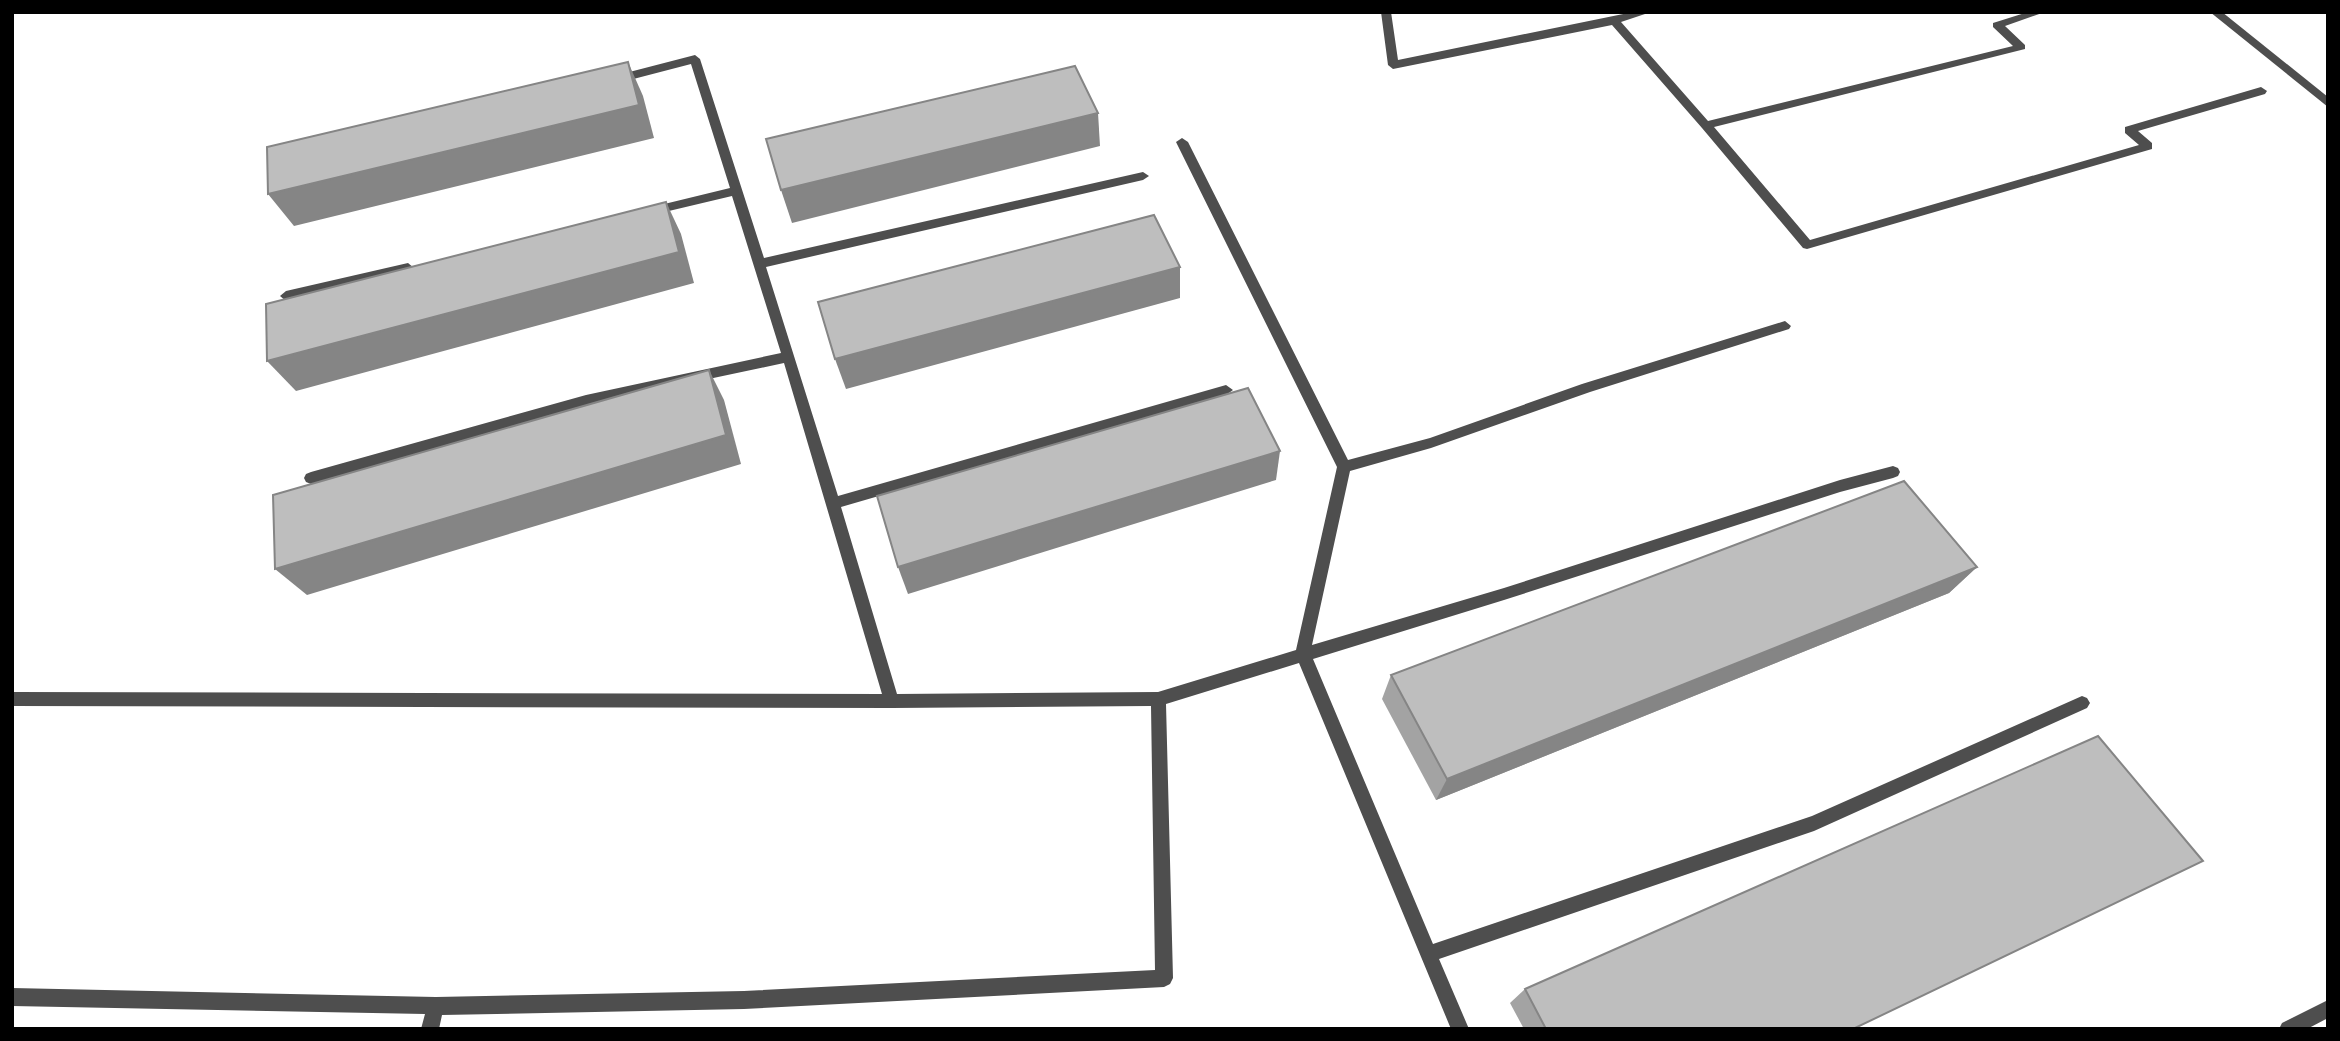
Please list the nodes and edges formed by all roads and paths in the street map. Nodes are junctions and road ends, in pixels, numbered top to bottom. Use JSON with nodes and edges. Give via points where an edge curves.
{"nodes":[{"id":1,"x":1385,"y":12,"type":"edge"},
{"id":2,"x":1646,"y":12,"type":"edge"},
{"id":3,"x":2040,"y":12,"type":"edge"},
{"id":4,"x":2215,"y":12,"type":"edge"},
{"id":5,"x":1614,"y":21,"type":"junction"},
{"id":6,"x":606,"y":82,"type":"edge"},
{"id":7,"x":2261,"y":91,"type":"dead end"},
{"id":8,"x":2328,"y":103,"type":"edge"},
{"id":9,"x":1706,"y":125,"type":"junction"},
{"id":10,"x":1181,"y":142,"type":"dead end"},
{"id":11,"x":1143,"y":176,"type":"dead end"},
{"id":12,"x":736,"y":191,"type":"junction"},
{"id":13,"x":642,"y":214,"type":"edge"},
{"id":14,"x":759,"y":264,"type":"junction"},
{"id":15,"x":418,"y":266,"type":"edge"},
{"id":16,"x":286,"y":296,"type":"edge"},
{"id":17,"x":1785,"y":326,"type":"dead end"},
{"id":18,"x":786,"y":357,"type":"junction"},
{"id":19,"x":1227,"y":390,"type":"dead end"},
{"id":20,"x":1344,"y":467,"type":"junction"},
{"id":21,"x":1893,"y":472,"type":"dead end"},
{"id":22,"x":311,"y":478,"type":"dead end"},
{"id":23,"x":835,"y":503,"type":"junction"},
{"id":24,"x":1303,"y":654,"type":"junction"},
{"id":25,"x":12,"y":699,"type":"edge"},
{"id":26,"x":1158,"y":699,"type":"junction"},
{"id":27,"x":892,"y":701,"type":"junction"},
{"id":28,"x":2082,"y":703,"type":"dead end"},
{"id":29,"x":1428,"y":954,"type":"junction"},
{"id":30,"x":12,"y":997,"type":"edge"},
{"id":31,"x":436,"y":1006,"type":"junction"},
{"id":32,"x":2328,"y":1009,"type":"edge"},
{"id":33,"x":430,"y":1029,"type":"edge"},
{"id":34,"x":1460,"y":1029,"type":"edge"},
{"id":35,"x":2288,"y":1029,"type":"edge"}],
"edges":[{"from":1,"to":5,"type":"street","via":[[1394,65]]},
{"from":2,"to":5,"type":"street"},
{"from":3,"to":9,"type":"street","via":[[1997,25],[2021,47]]},
{"from":4,"to":8,"type":"street"},
{"from":5,"to":9,"type":"street"},
{"from":6,"to":12,"type":"street","via":[[695,59]]},
{"from":7,"to":9,"type":"street","via":[[2129,130],[2148,146],[1808,245]]},
{"from":10,"to":20,"type":"street"},
{"from":11,"to":14,"type":"street"},
{"from":12,"to":13,"type":"street"},
{"from":12,"to":14,"type":"street"},
{"from":14,"to":18,"type":"street"},
{"from":15,"to":16,"type":"street"},
{"from":17,"to":20,"type":"street","via":[[1431,443]]},
{"from":18,"to":22,"type":"street","via":[[586,400]]},
{"from":18,"to":23,"type":"street"},
{"from":19,"to":23,"type":"street"},
{"from":20,"to":24,"type":"street"},
{"from":21,"to":24,"type":"street"},
{"from":23,"to":27,"type":"street"},
{"from":24,"to":26,"type":"street"},
{"from":24,"to":29,"type":"street"},
{"from":25,"to":27,"type":"street"},
{"from":26,"to":27,"type":"street"},
{"from":26,"to":31,"type":"street","via":[[1164,978],[744,1000]]},
{"from":28,"to":29,"type":"street","via":[[1814,823]]},
{"from":29,"to":34,"type":"street"},
{"from":30,"to":31,"type":"street"},
{"from":31,"to":33,"type":"street"},
{"from":32,"to":35,"type":"street"}]}
